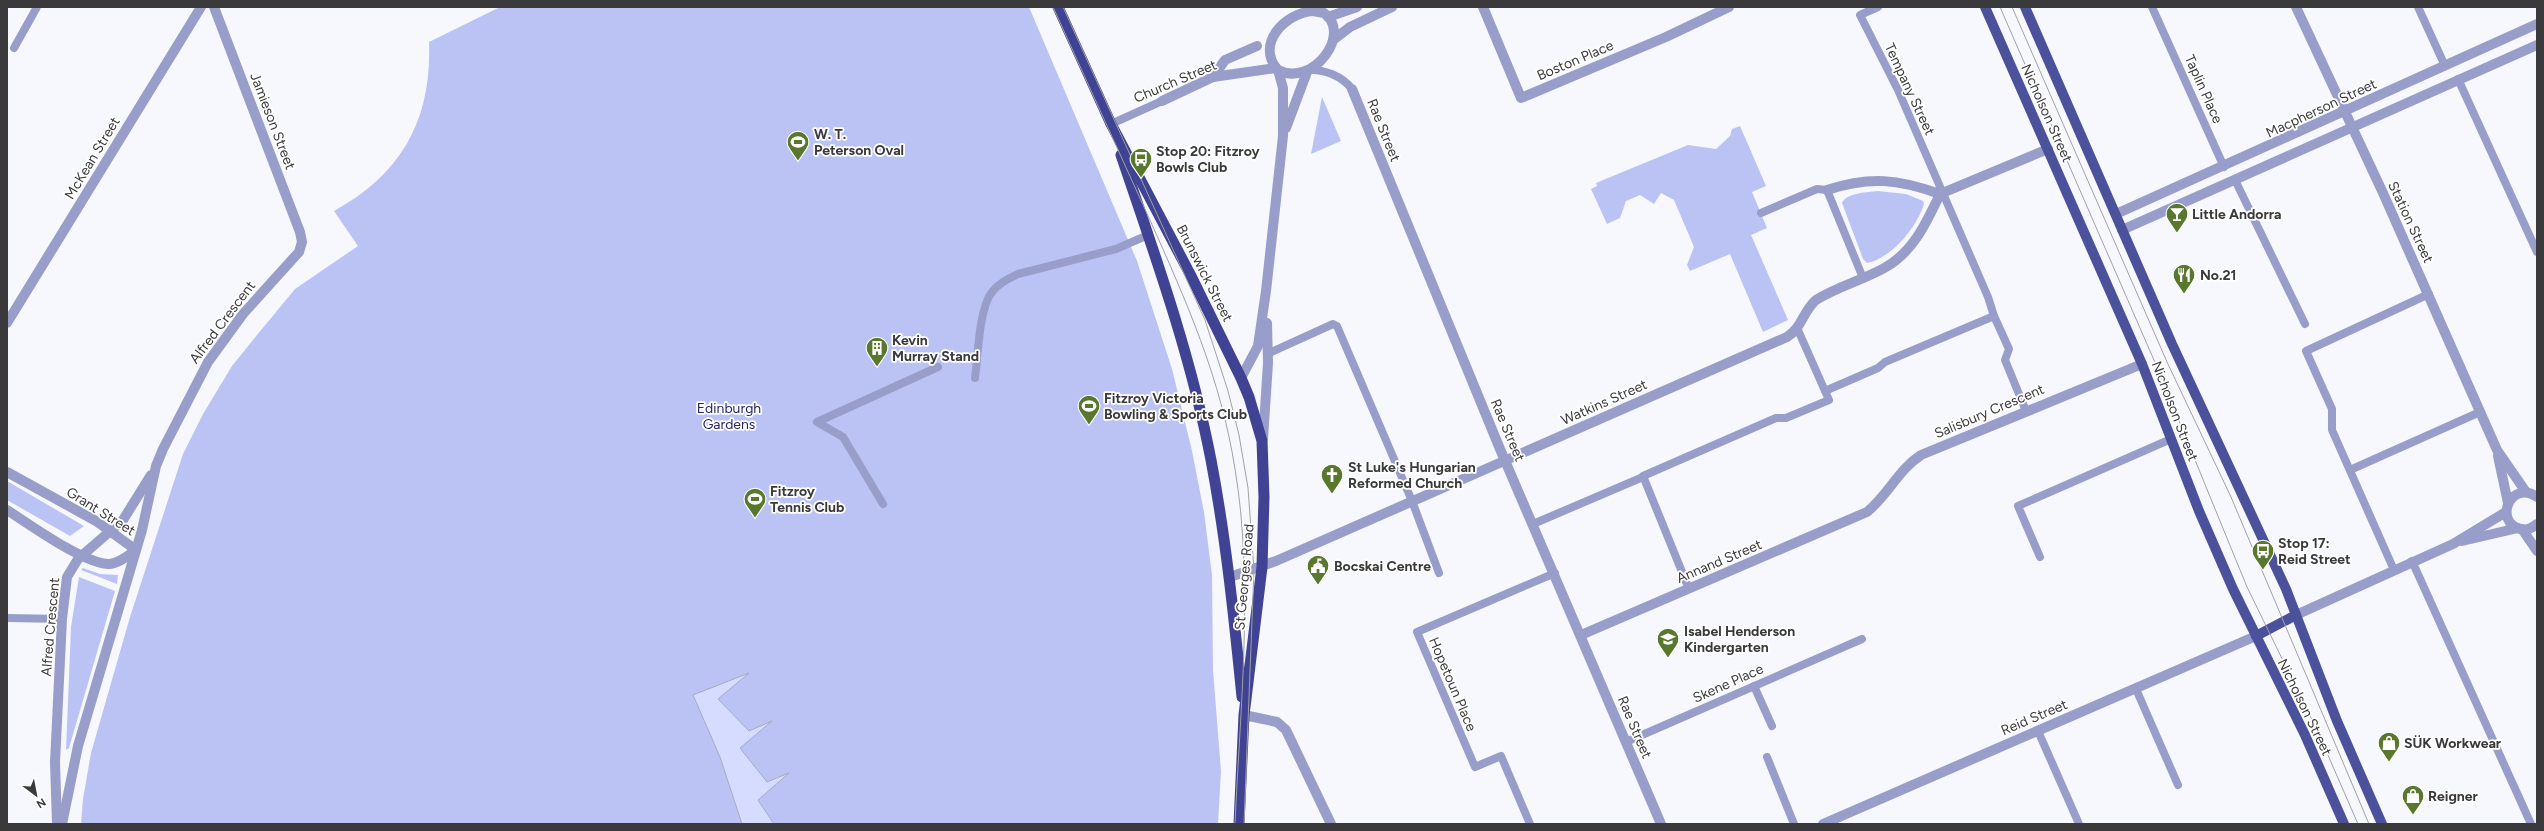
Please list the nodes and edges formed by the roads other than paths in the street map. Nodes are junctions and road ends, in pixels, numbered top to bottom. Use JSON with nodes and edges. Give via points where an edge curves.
{"nodes":[{"id":1,"x":37,"y":7,"type":"edge"},
{"id":2,"x":201,"y":7,"type":"edge"},
{"id":3,"x":214,"y":7,"type":"edge"},
{"id":4,"x":1058,"y":7,"type":"edge"},
{"id":5,"x":1291,"y":7,"type":"edge"},
{"id":6,"x":1357,"y":7,"type":"edge"},
{"id":7,"x":1392,"y":7,"type":"edge"},
{"id":8,"x":1483,"y":7,"type":"edge"},
{"id":9,"x":1729,"y":7,"type":"edge"},
{"id":10,"x":1878,"y":7,"type":"edge"},
{"id":11,"x":1985,"y":7,"type":"edge"},
{"id":12,"x":2025,"y":7,"type":"edge"},
{"id":13,"x":2152,"y":7,"type":"edge"},
{"id":14,"x":2296,"y":7,"type":"edge"},
{"id":15,"x":2418,"y":7,"type":"edge"},
{"id":16,"x":1326,"y":13,"type":"edge"},
{"id":17,"x":2537,"y":24,"type":"edge"},
{"id":18,"x":1281,"y":25,"type":"junction"},
{"id":19,"x":2526,"y":29,"type":"junction"},
{"id":20,"x":1333,"y":40,"type":"junction"},
{"id":21,"x":2535,"y":45,"type":"edge"},
{"id":22,"x":1257,"y":46,"type":"dead end"},
{"id":23,"x":14,"y":48,"type":"dead end"},
{"id":24,"x":2448,"y":65,"type":"junction"},
{"id":25,"x":1277,"y":69,"type":"junction"},
{"id":26,"x":1308,"y":71,"type":"junction"},
{"id":27,"x":1213,"y":77,"type":"junction"},
{"id":28,"x":2458,"y":79,"type":"junction"},
{"id":29,"x":1352,"y":89,"type":"joint"},
{"id":30,"x":1162,"y":101,"type":"joint"},
{"id":31,"x":2344,"y":112,"type":"junction"},
{"id":32,"x":1111,"y":124,"type":"junction"},
{"id":33,"x":2351,"y":128,"type":"junction"},
{"id":34,"x":1284,"y":136,"type":"junction"},
{"id":35,"x":2048,"y":149,"type":"junction"},
{"id":36,"x":2224,"y":167,"type":"junction"},
{"id":37,"x":2233,"y":181,"type":"junction"},
{"id":38,"x":1827,"y":190,"type":"junction"},
{"id":39,"x":1941,"y":193,"type":"junction"},
{"id":40,"x":1761,"y":213,"type":"dead end"},
{"id":41,"x":2116,"y":214,"type":"junction"},
{"id":42,"x":2122,"y":230,"type":"junction"},
{"id":43,"x":1148,"y":236,"type":"junction"},
{"id":44,"x":302,"y":247,"type":"joint"},
{"id":45,"x":2537,"y":252,"type":"edge"},
{"id":46,"x":1863,"y":278,"type":"junction"},
{"id":47,"x":1266,"y":291,"type":"junction"},
{"id":48,"x":2429,"y":294,"type":"junction"},
{"id":49,"x":1994,"y":316,"type":"junction"},
{"id":50,"x":7,"y":323,"type":"edge"},
{"id":51,"x":2305,"y":324,"type":"dead end"},
{"id":52,"x":1798,"y":330,"type":"junction"},
{"id":53,"x":1267,"y":354,"type":"junction"},
{"id":54,"x":2142,"y":364,"type":"junction"},
{"id":55,"x":938,"y":367,"type":"dead end"},
{"id":56,"x":975,"y":378,"type":"dead end"},
{"id":57,"x":1241,"y":378,"type":"junction"},
{"id":58,"x":1825,"y":391,"type":"junction"},
{"id":59,"x":2026,"y":411,"type":"junction"},
{"id":60,"x":2480,"y":412,"type":"junction"},
{"id":61,"x":2170,"y":439,"type":"junction"},
{"id":62,"x":1262,"y":441,"type":"junction"},
{"id":63,"x":2497,"y":450,"type":"junction"},
{"id":64,"x":1211,"y":459,"type":"joint"},
{"id":65,"x":1505,"y":460,"type":"junction"},
{"id":66,"x":156,"y":466,"type":"junction"},
{"id":67,"x":2350,"y":470,"type":"junction"},
{"id":68,"x":7,"y":472,"type":"edge"},
{"id":69,"x":1643,"y":477,"type":"junction"},
{"id":70,"x":2533,"y":495,"type":"edge"},
{"id":71,"x":1412,"y":501,"type":"junction"},
{"id":72,"x":883,"y":504,"type":"dead end"},
{"id":73,"x":2507,"y":507,"type":"junction"},
{"id":74,"x":7,"y":510,"type":"edge"},
{"id":75,"x":1867,"y":512,"type":"joint"},
{"id":76,"x":1533,"y":524,"type":"junction"},
{"id":77,"x":2537,"y":524,"type":"edge"},
{"id":78,"x":2520,"y":529,"type":"junction"},
{"id":79,"x":110,"y":531,"type":"junction"},
{"id":80,"x":2453,"y":544,"type":"junction"},
{"id":81,"x":136,"y":550,"type":"junction"},
{"id":82,"x":2537,"y":551,"type":"edge"},
{"id":83,"x":82,"y":554,"type":"junction"},
{"id":84,"x":2040,"y":557,"type":"dead end"},
{"id":85,"x":2412,"y":561,"type":"junction"},
{"id":86,"x":1262,"y":567,"type":"junction"},
{"id":87,"x":2394,"y":570,"type":"junction"},
{"id":88,"x":1439,"y":572,"type":"dead end"},
{"id":89,"x":1555,"y":573,"type":"junction"},
{"id":90,"x":1230,"y":577,"type":"junction"},
{"id":91,"x":1689,"y":589,"type":"junction"},
{"id":92,"x":2296,"y":615,"type":"junction"},
{"id":93,"x":7,"y":618,"type":"edge"},
{"id":94,"x":62,"y":619,"type":"junction"},
{"id":95,"x":1581,"y":635,"type":"junction"},
{"id":96,"x":2256,"y":636,"type":"junction"},
{"id":97,"x":1862,"y":639,"type":"dead end"},
{"id":98,"x":1754,"y":686,"type":"junction"},
{"id":99,"x":2136,"y":689,"type":"junction"},
{"id":100,"x":1244,"y":715,"type":"junction"},
{"id":101,"x":1772,"y":726,"type":"dead end"},
{"id":102,"x":2038,"y":731,"type":"junction"},
{"id":103,"x":1626,"y":742,"type":"junction"},
{"id":104,"x":1767,"y":757,"type":"dead end"},
{"id":105,"x":2178,"y":785,"type":"dead end"},
{"id":106,"x":1528,"y":823,"type":"edge"},
{"id":107,"x":57,"y":824,"type":"edge"},
{"id":108,"x":62,"y":824,"type":"edge"},
{"id":109,"x":1239,"y":824,"type":"edge"},
{"id":110,"x":1331,"y":824,"type":"edge"},
{"id":111,"x":1661,"y":824,"type":"edge"},
{"id":112,"x":1794,"y":824,"type":"edge"},
{"id":113,"x":1824,"y":824,"type":"edge"},
{"id":114,"x":2079,"y":824,"type":"edge"},
{"id":115,"x":2344,"y":824,"type":"edge"},
{"id":116,"x":2382,"y":824,"type":"edge"},
{"id":117,"x":2531,"y":824,"type":"edge"}],
"edges":[{"from":1,"to":23,"type":"lane"},
{"from":2,"to":50,"type":"street","name":"McKean Street"},
{"from":3,"to":44,"type":"street","name":"Jamieson Street","via":[[300,232]]},
{"from":4,"to":32,"type":"highway","name":"Brunswick Street"},
{"from":5,"to":18,"type":"street"},
{"from":6,"to":16,"type":"street"},
{"from":7,"to":20,"type":"street","via":[[1350,27]]},
{"from":8,"to":9,"type":"street","name":"Boston Place","via":[[1521,98],[1666,37]]},
{"from":10,"to":39,"type":"lane","name":"Tempany Street","via":[[1860,15],[1898,90]]},
{"from":11,"to":35,"type":"main road","name":"Nicholson Street"},
{"from":12,"to":41,"type":"main road","name":"Nicholson Street"},
{"from":13,"to":36,"type":"lane","name":"Taplin Place"},
{"from":14,"to":31,"type":"street","name":"Station Street"},
{"from":15,"to":24,"type":"lane"},
{"from":16,"to":18,"type":"street","via":[[1301,13],[1288,18]]},
{"from":16,"to":20,"type":"street","via":[[1334,27]]},
{"from":17,"to":19,"type":"street","name":"Macpherson Street"},
{"from":18,"to":25,"type":"street","via":[[1270,47],[1271,57]]},
{"from":19,"to":21,"type":"street"},
{"from":19,"to":24,"type":"street","name":"Macpherson Street"},
{"from":20,"to":26,"type":"street","via":[[1328,50]]},
{"from":21,"to":28,"type":"street"},
{"from":22,"to":27,"type":"street","via":[[1225,60]]},
{"from":24,"to":28,"type":"street"},
{"from":24,"to":31,"type":"street","name":"Macpherson Street"},
{"from":25,"to":26,"type":"street","via":[[1293,75]]},
{"from":25,"to":27,"type":"street","name":"Church Street"},
{"from":25,"to":34,"type":"street","via":[[1283,88]]},
{"from":26,"to":29,"type":"lane","name":"Rae Street","via":[[1329,73],[1343,80]]},
{"from":26,"to":34,"type":"street"},
{"from":27,"to":30,"type":"street","name":"Church Street"},
{"from":28,"to":33,"type":"street"},
{"from":28,"to":45,"type":"lane"},
{"from":29,"to":65,"type":"street","name":"Rae Street"},
{"from":30,"to":32,"type":"lane","name":"Church Street"},
{"from":31,"to":33,"type":"street","name":"Station Street"},
{"from":31,"to":36,"type":"street","name":"Macpherson Street"},
{"from":32,"to":43,"type":"highway","name":"Brunswick Street"},
{"from":32,"to":57,"type":"highway","name":"Brunswick Street"},
{"from":33,"to":37,"type":"street"},
{"from":33,"to":48,"type":"street","name":"Station Street"},
{"from":34,"to":47,"type":"street"},
{"from":35,"to":39,"type":"street"},
{"from":35,"to":54,"type":"main road","name":"Nicholson Street"},
{"from":36,"to":37,"type":"street","name":"Taplin Place"},
{"from":36,"to":41,"type":"street","name":"Macpherson Street"},
{"from":37,"to":42,"type":"street"},
{"from":37,"to":51,"type":"lane","name":"Taplin Place"},
{"from":38,"to":39,"type":"street","via":[[1853,182],[1883,180],[1907,182]]},
{"from":38,"to":40,"type":"lane","via":[[1818,189]]},
{"from":38,"to":46,"type":"lane"},
{"from":39,"to":46,"type":"street","via":[[1921,231],[1906,251],[1887,267]]},
{"from":39,"to":49,"type":"lane"},
{"from":41,"to":42,"type":"main road","name":"Nicholson Street"},
{"from":42,"to":92,"type":"main road","name":"Nicholson Street","via":[[2172,344],[2253,514]]},
{"from":43,"to":56,"type":"lane","via":[[1116,249],[1018,274],[1003,281],[991,292],[985,306]]},
{"from":43,"to":64,"type":"highway","name":"Brunswick Street","via":[[1185,355]]},
{"from":44,"to":66,"type":"street","name":"Alfred Crescent","via":[[240,319],[208,362]]},
{"from":46,"to":52,"type":"street","via":[[1816,300],[1808,308]]},
{"from":47,"to":53,"type":"street"},
{"from":47,"to":57,"type":"street","via":[[1258,346]]},
{"from":48,"to":60,"type":"street","name":"Station Street"},
{"from":48,"to":67,"type":"lane","via":[[2306,351],[2332,409],[2332,430]]},
{"from":49,"to":58,"type":"lane","via":[[1885,362],[1878,368]]},
{"from":49,"to":59,"type":"lane","via":[[2009,349],[2005,360]]},
{"from":52,"to":58,"type":"lane"},
{"from":52,"to":65,"type":"street","name":"Watkins Street","via":[[1769,346]]},
{"from":53,"to":62,"type":"street"},
{"from":53,"to":71,"type":"lane","via":[[1333,324],[1337,326]]},
{"from":54,"to":59,"type":"street","name":"Salisbury Crescent"},
{"from":54,"to":61,"type":"main road","name":"Nicholson Street"},
{"from":55,"to":72,"type":"lane","via":[[817,422],[843,436]]},
{"from":57,"to":62,"type":"highway","name":"Brunswick Street"},
{"from":58,"to":69,"type":"lane","via":[[1829,400],[1786,418],[1776,418]]},
{"from":59,"to":75,"type":"street","name":"Salisbury Crescent","via":[[1921,455],[1907,464],[1883,499]]},
{"from":60,"to":63,"type":"street","name":"Station Street"},
{"from":60,"to":67,"type":"lane"},
{"from":61,"to":84,"type":"lane","via":[[2018,506]]},
{"from":61,"to":96,"type":"main road","name":"Nicholson Street","via":[[2199,511]]},
{"from":62,"to":86,"type":"highway","name":"St Georges Road"},
{"from":63,"to":70,"type":"street","name":"Station Street"},
{"from":63,"to":73,"type":"street","name":"Station Street"},
{"from":64,"to":90,"type":"highway","name":"St Georges Road"},
{"from":65,"to":71,"type":"street","name":"Watkins Street"},
{"from":65,"to":76,"type":"street","name":"Rae Street"},
{"from":66,"to":79,"type":"street","name":"Alfred Crescent","via":[[128,512]]},
{"from":66,"to":81,"type":"street","name":"Alfred Crescent"},
{"from":67,"to":87,"type":"lane"},
{"from":68,"to":79,"type":"street","name":"Grant Street"},
{"from":69,"to":76,"type":"lane"},
{"from":69,"to":91,"type":"lane"},
{"from":70,"to":73,"type":"street","via":[[2516,495]]},
{"from":71,"to":86,"type":"street","name":"Watkins Street"},
{"from":71,"to":88,"type":"lane"},
{"from":73,"to":78,"type":"street","via":[[2510,522]]},
{"from":73,"to":80,"type":"street"},
{"from":74,"to":83,"type":"street","name":"Grant Street"},
{"from":75,"to":91,"type":"street","name":"Annand Street"},
{"from":76,"to":89,"type":"street","name":"Rae Street"},
{"from":77,"to":78,"type":"street","via":[[2528,529]]},
{"from":78,"to":80,"type":"street"},
{"from":78,"to":82,"type":"street"},
{"from":79,"to":81,"type":"street","name":"Grant Street"},
{"from":79,"to":83,"type":"street","name":"Alfred Crescent"},
{"from":80,"to":85,"type":"street"},
{"from":81,"to":83,"type":"street","name":"Grant Street","via":[[110,564]]},
{"from":81,"to":108,"type":"street","name":"Alfred Crescent","via":[[78,746]]},
{"from":83,"to":94,"type":"street","name":"Alfred Crescent","via":[[67,577]]},
{"from":85,"to":87,"type":"street"},
{"from":85,"to":117,"type":"lane"},
{"from":86,"to":90,"type":"street","name":"Watkins Street"},
{"from":86,"to":100,"type":"highway","name":"St Georges Road"},
{"from":87,"to":92,"type":"street"},
{"from":89,"to":95,"type":"street","name":"Rae Street"},
{"from":89,"to":106,"type":"lane","name":"Hopetoun Place","via":[[1417,632],[1475,768],[1501,756]]},
{"from":90,"to":100,"type":"highway","name":"St Georges Road"},
{"from":91,"to":95,"type":"street","name":"Annand Street"},
{"from":92,"to":96,"type":"main road"},
{"from":92,"to":116,"type":"main road","name":"Nicholson Street","via":[[2337,721]]},
{"from":93,"to":94,"type":"lane"},
{"from":94,"to":107,"type":"street","name":"Alfred Crescent","via":[[55,762]]},
{"from":95,"to":103,"type":"street","name":"Rae Street"},
{"from":96,"to":99,"type":"street","name":"Reid Street"},
{"from":96,"to":115,"type":"main road","name":"Nicholson Street"},
{"from":97,"to":98,"type":"lane","name":"Skene Place"},
{"from":98,"to":101,"type":"lane"},
{"from":98,"to":103,"type":"lane","name":"Skene Place"},
{"from":99,"to":102,"type":"street","name":"Reid Street"},
{"from":99,"to":105,"type":"lane"},
{"from":100,"to":109,"type":"highway","name":"St Georges Road"},
{"from":100,"to":110,"type":"street","via":[[1277,722],[1286,730]]},
{"from":102,"to":113,"type":"street","name":"Reid Street"},
{"from":102,"to":114,"type":"lane"},
{"from":103,"to":111,"type":"street","name":"Rae Street"},
{"from":104,"to":112,"type":"lane"}]}
